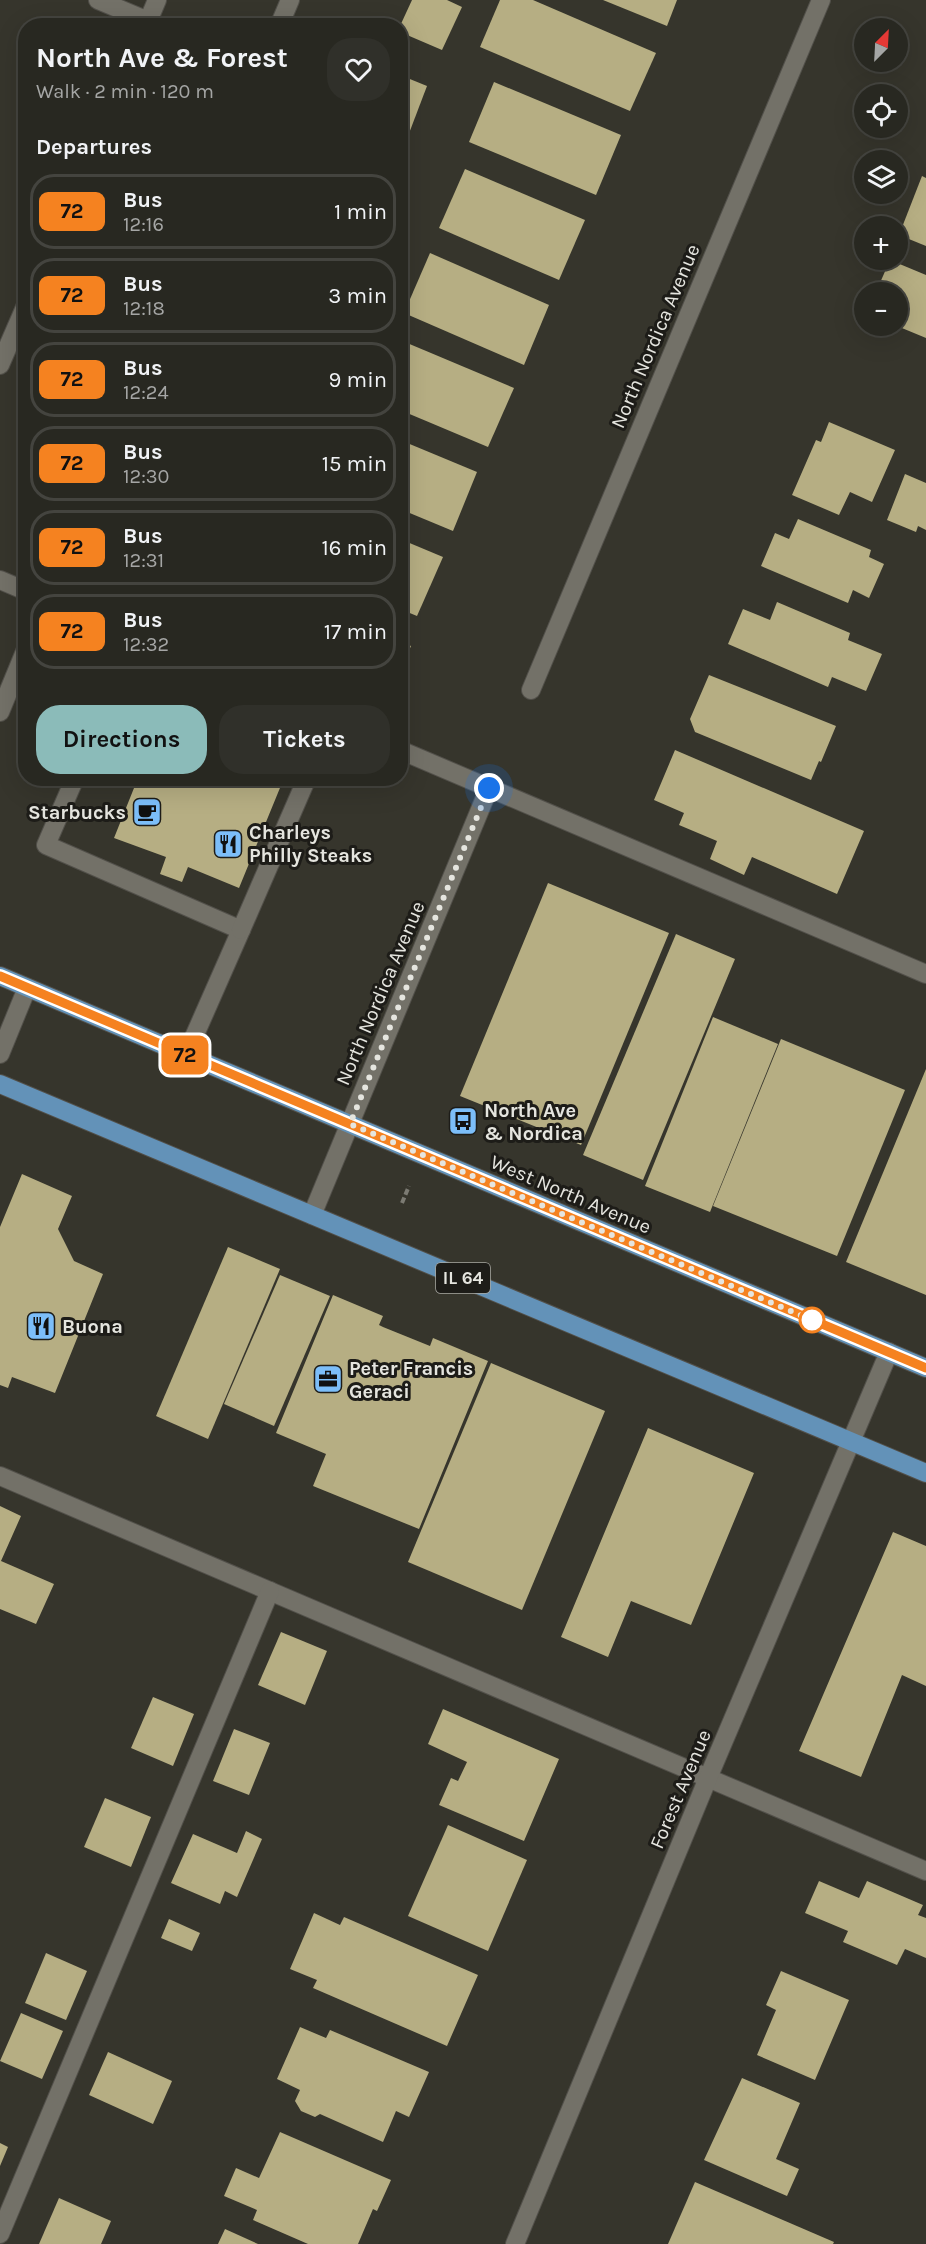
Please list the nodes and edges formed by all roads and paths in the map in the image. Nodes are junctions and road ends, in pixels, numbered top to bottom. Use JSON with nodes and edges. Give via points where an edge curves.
{"nodes":[{"id":1,"x":99,"y":0,"type":"edge"},
{"id":2,"x":157,"y":0,"type":"edge"},
{"id":3,"x":290,"y":0,"type":"edge"},
{"id":4,"x":821,"y":0,"type":"edge"},
{"id":5,"x":137,"y":18,"type":"edge"},
{"id":6,"x":149,"y":18,"type":"edge"},
{"id":7,"x":282,"y":18,"type":"edge"},
{"id":8,"x":18,"y":323,"type":"edge"},
{"id":9,"x":0,"y":364,"type":"edge"},
{"id":10,"x":0,"y":580,"type":"edge"},
{"id":11,"x":18,"y":588,"type":"edge"},
{"id":12,"x":18,"y":668,"type":"edge"},
{"id":13,"x":531,"y":690,"type":"dead end"},
{"id":14,"x":0,"y":712,"type":"edge"},
{"id":15,"x":408,"y":753,"type":"edge"},
{"id":16,"x":72,"y":786,"type":"edge"},
{"id":17,"x":304,"y":786,"type":"edge"},
{"id":18,"x":489,"y":788,"type":"junction"},
{"id":19,"x":241,"y":930,"type":"junction"},
{"id":20,"x":926,"y":974,"type":"edge"},
{"id":21,"x":0,"y":976,"type":"edge"},
{"id":22,"x":27,"y":988,"type":"junction"},
{"id":23,"x":0,"y":1054,"type":"edge"},
{"id":24,"x":186,"y":1055,"type":"junction"},
{"id":25,"x":0,"y":1084,"type":"edge"},
{"id":26,"x":350,"y":1124,"type":"junction"},
{"id":27,"x":409,"y":1185,"type":"dead end"},
{"id":28,"x":402,"y":1203,"type":"dead end"},
{"id":29,"x":312,"y":1215,"type":"junction"},
{"id":30,"x":889,"y":1352,"type":"junction"},
{"id":31,"x":926,"y":1368,"type":"edge"},
{"id":32,"x":851,"y":1442,"type":"junction"},
{"id":33,"x":926,"y":1473,"type":"edge"},
{"id":34,"x":0,"y":1476,"type":"edge"},
{"id":35,"x":270,"y":1591,"type":"junction"},
{"id":36,"x":708,"y":1778,"type":"junction"},
{"id":37,"x":926,"y":1871,"type":"edge"},
{"id":38,"x":0,"y":2234,"type":"edge"},
{"id":39,"x":515,"y":2244,"type":"edge"}],
"edges":[{"from":1,"to":5,"type":"street"},
{"from":2,"to":6,"type":"street"},
{"from":3,"to":7,"type":"street"},
{"from":4,"to":13,"type":"street","name":"North Nordica Avenue"},
{"from":8,"to":9,"type":"street"},
{"from":10,"to":11,"type":"street"},
{"from":12,"to":14,"type":"street"},
{"from":15,"to":18,"type":"street"},
{"from":16,"to":19,"type":"street","via":[[46,845]]},
{"from":17,"to":19,"type":"street"},
{"from":18,"to":20,"type":"street"},
{"from":18,"to":26,"type":"street","name":"North Nordica Avenue"},
{"from":19,"to":24,"type":"street"},
{"from":21,"to":22,"type":"main road","name":"West North Avenue"},
{"from":22,"to":23,"type":"street"},
{"from":22,"to":24,"type":"main road","name":"West North Avenue"},
{"from":24,"to":26,"type":"main road","name":"West North Avenue"},
{"from":25,"to":29,"type":"main road","number":"IL 64"},
{"from":26,"to":29,"type":"street","name":"North Nordica Avenue"},
{"from":26,"to":30,"type":"main road","name":"West North Avenue"},
{"from":27,"to":28,"type":"path"},
{"from":29,"to":32,"type":"main road","number":"IL 64"},
{"from":30,"to":31,"type":"main road","name":"West North Avenue"},
{"from":30,"to":32,"type":"street","name":"Forest Avenue"},
{"from":32,"to":33,"type":"main road","number":"IL 64"},
{"from":32,"to":36,"type":"street","name":"Forest Avenue"},
{"from":34,"to":35,"type":"street"},
{"from":35,"to":36,"type":"street"},
{"from":35,"to":38,"type":"street"},
{"from":36,"to":37,"type":"street"},
{"from":36,"to":39,"type":"street","name":"Forest Avenue"}]}
